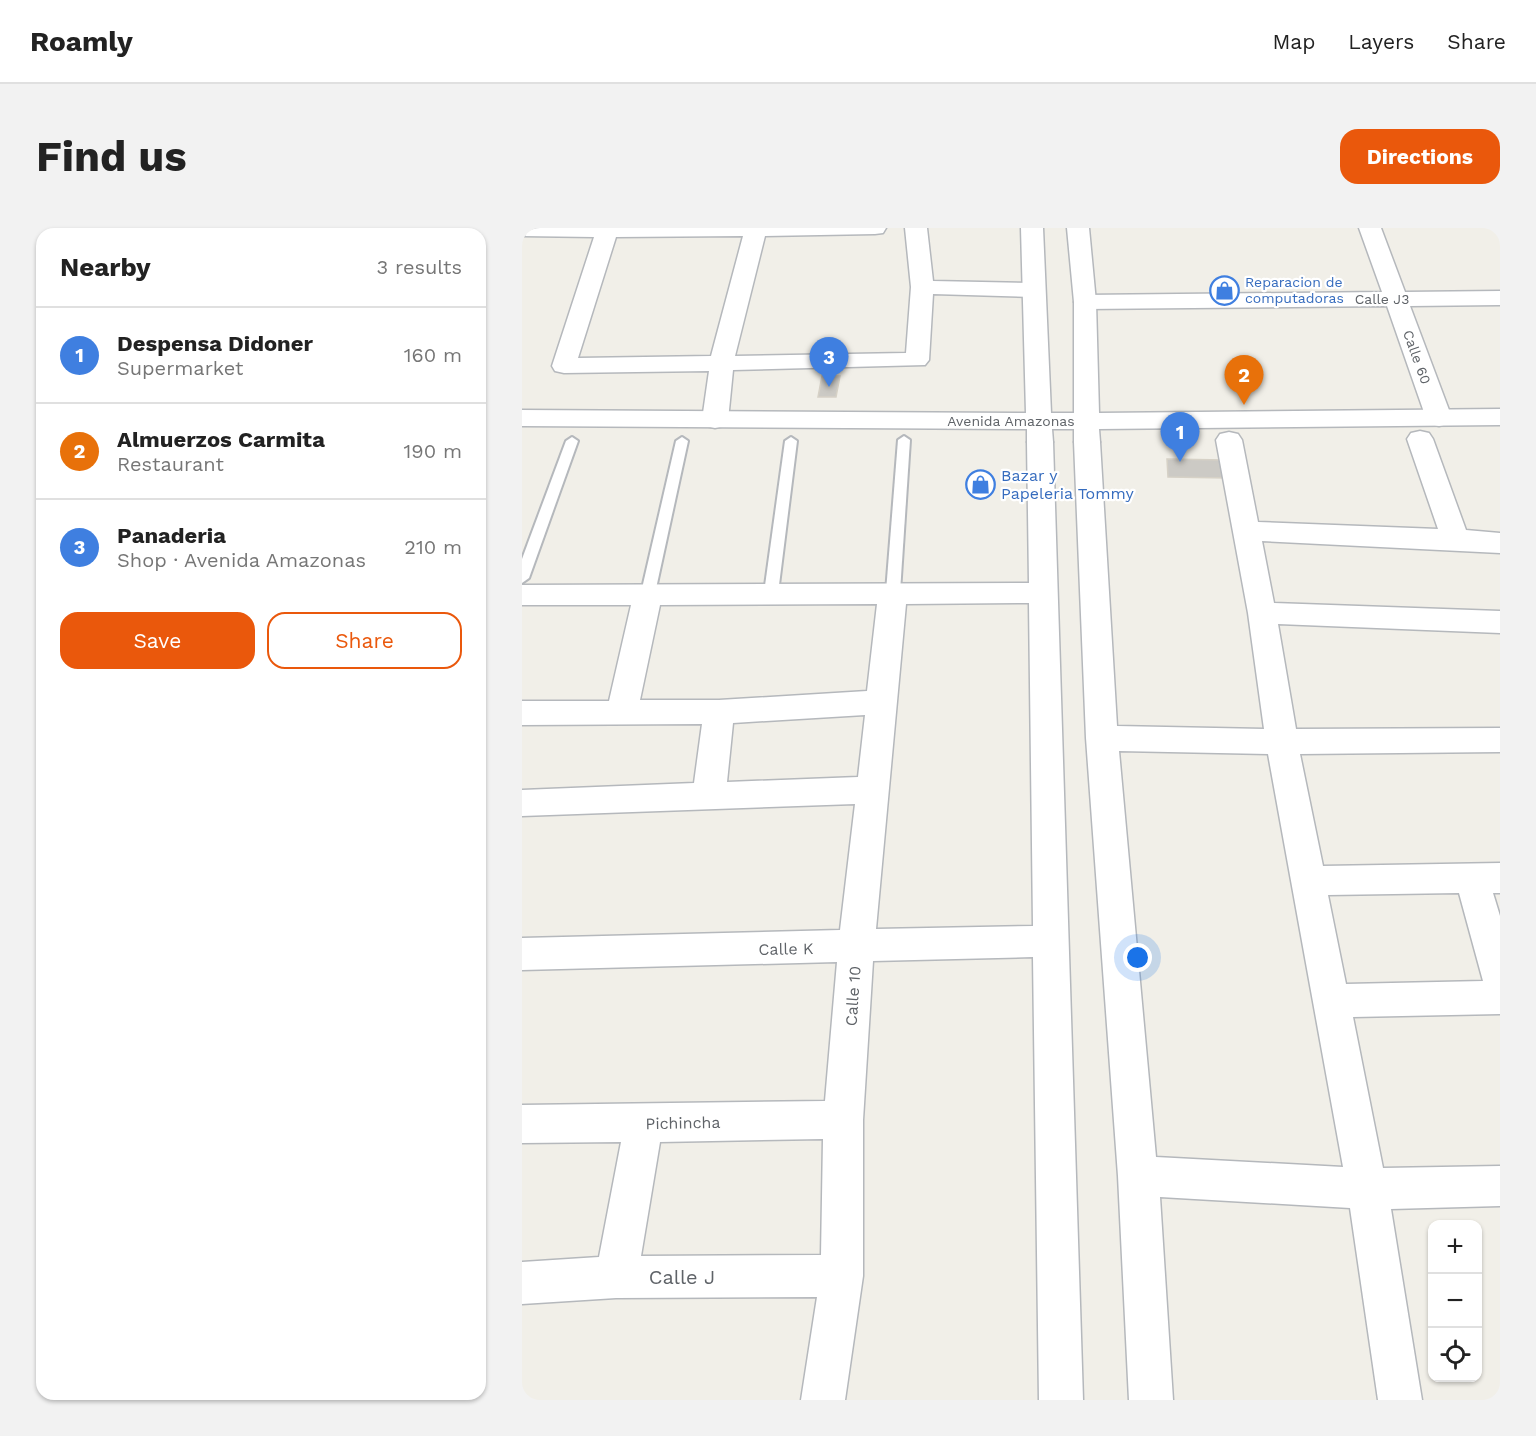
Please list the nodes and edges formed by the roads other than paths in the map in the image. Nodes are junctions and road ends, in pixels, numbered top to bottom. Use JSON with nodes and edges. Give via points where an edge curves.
{"nodes":[{"id":1,"x":875,"y":228,"type":"edge"},
{"id":2,"x":916,"y":228,"type":"edge"},
{"id":3,"x":1032,"y":228,"type":"edge"},
{"id":4,"x":1078,"y":228,"type":"edge"},
{"id":5,"x":1370,"y":228,"type":"edge"},
{"id":6,"x":522,"y":230,"type":"edge"},
{"id":7,"x":607,"y":231,"type":"junction"},
{"id":8,"x":755,"y":231,"type":"junction"},
{"id":9,"x":922,"y":287,"type":"junction"},
{"id":10,"x":1034,"y":290,"type":"junction"},
{"id":11,"x":1500,"y":298,"type":"edge"},
{"id":12,"x":1396,"y":299,"type":"junction"},
{"id":13,"x":1084,"y":302,"type":"junction"},
{"id":14,"x":722,"y":361,"type":"junction"},
{"id":15,"x":1500,"y":417,"type":"edge"},
{"id":16,"x":522,"y":418,"type":"edge"},
{"id":17,"x":1439,"y":418,"type":"junction"},
{"id":18,"x":715,"y":420,"type":"junction"},
{"id":19,"x":1040,"y":432,"type":"junction"},
{"id":20,"x":1087,"y":432,"type":"junction"},
{"id":21,"x":1500,"y":438,"type":"edge"},
{"id":22,"x":1420,"y":439,"type":"junction"},
{"id":23,"x":904,"y":440,"type":"junction"},
{"id":24,"x":1228,"y":440,"type":"junction"},
{"id":25,"x":522,"y":441,"type":"edge"},
{"id":26,"x":572,"y":441,"type":"junction"},
{"id":27,"x":682,"y":441,"type":"junction"},
{"id":28,"x":791,"y":441,"type":"junction"},
{"id":29,"x":1246,"y":531,"type":"junction"},
{"id":30,"x":1455,"y":539,"type":"junction"},
{"id":31,"x":1500,"y":543,"type":"edge"},
{"id":32,"x":522,"y":578,"type":"edge"},
{"id":33,"x":771,"y":592,"type":"junction"},
{"id":34,"x":893,"y":592,"type":"junction"},
{"id":35,"x":648,"y":593,"type":"junction"},
{"id":36,"x":1041,"y":593,"type":"junction"},
{"id":37,"x":522,"y":595,"type":"edge"},
{"id":38,"x":1262,"y":613,"type":"junction"},
{"id":39,"x":1500,"y":622,"type":"edge"},
{"id":40,"x":882,"y":702,"type":"junction"},
{"id":41,"x":622,"y":712,"type":"junction"},
{"id":42,"x":719,"y":712,"type":"junction"},
{"id":43,"x":522,"y":713,"type":"edge"},
{"id":44,"x":1102,"y":738,"type":"junction"},
{"id":45,"x":1500,"y":740,"type":"edge"},
{"id":46,"x":1282,"y":742,"type":"junction"},
{"id":47,"x":873,"y":790,"type":"junction"},
{"id":48,"x":709,"y":795,"type":"junction"},
{"id":49,"x":522,"y":803,"type":"edge"},
{"id":50,"x":1486,"y":878,"type":"edge"},
{"id":51,"x":1308,"y":881,"type":"junction"},
{"id":52,"x":1049,"y":941,"type":"junction"},
{"id":53,"x":856,"y":948,"type":"junction"},
{"id":54,"x":522,"y":954,"type":"edge"},
{"id":55,"x":1500,"y":979,"type":"edge"},
{"id":56,"x":1500,"y":997,"type":"edge"},
{"id":57,"x":1331,"y":1001,"type":"junction"},
{"id":58,"x":843,"y":1120,"type":"junction"},
{"id":59,"x":644,"y":1123,"type":"junction"},
{"id":60,"x":522,"y":1124,"type":"edge"},
{"id":61,"x":1138,"y":1176,"type":"junction"},
{"id":62,"x":1500,"y":1186,"type":"edge"},
{"id":63,"x":1367,"y":1189,"type":"junction"},
{"id":64,"x":842,"y":1276,"type":"junction"},
{"id":65,"x":615,"y":1277,"type":"junction"},
{"id":66,"x":522,"y":1283,"type":"edge"},
{"id":67,"x":823,"y":1400,"type":"edge"},
{"id":68,"x":1061,"y":1400,"type":"edge"},
{"id":69,"x":1151,"y":1400,"type":"edge"},
{"id":70,"x":1400,"y":1400,"type":"edge"}],
"edges":[{"from":1,"to":8,"type":"street"},
{"from":2,"to":9,"type":"street"},
{"from":3,"to":10,"type":"street"},
{"from":4,"to":13,"type":"street"},
{"from":5,"to":12,"type":"street","name":"Calle 60"},
{"from":6,"to":7,"type":"street"},
{"from":7,"to":8,"type":"street"},
{"from":7,"to":14,"type":"street","via":[[564,366]]},
{"from":8,"to":14,"type":"street"},
{"from":9,"to":10,"type":"street"},
{"from":9,"to":14,"type":"street","via":[[917,360]]},
{"from":10,"to":19,"type":"street"},
{"from":11,"to":12,"type":"street","name":"Calle J3"},
{"from":12,"to":13,"type":"street","name":"Calle J3"},
{"from":12,"to":17,"type":"street","name":"Calle 60"},
{"from":13,"to":20,"type":"street"},
{"from":14,"to":18,"type":"street"},
{"from":15,"to":17,"type":"street","name":"Avenida Amazonas"},
{"from":16,"to":18,"type":"street","name":"Avenida Amazonas"},
{"from":17,"to":20,"type":"street","name":"Avenida Amazonas"},
{"from":18,"to":19,"type":"street","name":"Avenida Amazonas"},
{"from":19,"to":20,"type":"street","name":"Avenida Amazonas"},
{"from":19,"to":23,"type":"street","name":"Avenida Amazonas"},
{"from":19,"to":36,"type":"street"},
{"from":20,"to":24,"type":"street","name":"Avenida Amazonas"},
{"from":20,"to":44,"type":"street"},
{"from":21,"to":22,"type":"street","name":"Avenida Amazonas"},
{"from":22,"to":24,"type":"street","name":"Avenida Amazonas"},
{"from":22,"to":30,"type":"street"},
{"from":23,"to":28,"type":"street","name":"Avenida Amazonas"},
{"from":23,"to":34,"type":"lane"},
{"from":24,"to":29,"type":"street"},
{"from":25,"to":26,"type":"street","name":"Avenida Amazonas"},
{"from":26,"to":27,"type":"street","name":"Avenida Amazonas"},
{"from":26,"to":32,"type":"lane"},
{"from":27,"to":28,"type":"street","name":"Avenida Amazonas"},
{"from":27,"to":35,"type":"lane"},
{"from":28,"to":33,"type":"lane"},
{"from":29,"to":30,"type":"street"},
{"from":29,"to":38,"type":"street"},
{"from":30,"to":31,"type":"street"},
{"from":33,"to":34,"type":"street"},
{"from":33,"to":35,"type":"street"},
{"from":34,"to":36,"type":"street"},
{"from":34,"to":40,"type":"street","name":"Calle 10"},
{"from":35,"to":37,"type":"street"},
{"from":35,"to":41,"type":"street"},
{"from":36,"to":52,"type":"street"},
{"from":38,"to":39,"type":"street"},
{"from":38,"to":46,"type":"street"},
{"from":40,"to":42,"type":"street"},
{"from":40,"to":47,"type":"street","name":"Calle 10"},
{"from":41,"to":42,"type":"street"},
{"from":41,"to":43,"type":"street"},
{"from":42,"to":48,"type":"street"},
{"from":44,"to":46,"type":"street"},
{"from":44,"to":61,"type":"street"},
{"from":45,"to":46,"type":"street"},
{"from":46,"to":51,"type":"street"},
{"from":47,"to":48,"type":"street"},
{"from":47,"to":53,"type":"street","name":"Calle 10"},
{"from":48,"to":49,"type":"street"},
{"from":50,"to":51,"type":"street"},
{"from":50,"to":55,"type":"street"},
{"from":51,"to":57,"type":"street"},
{"from":52,"to":53,"type":"street","name":"Calle K"},
{"from":52,"to":68,"type":"street"},
{"from":53,"to":54,"type":"street","name":"Calle K"},
{"from":53,"to":58,"type":"street","name":"Calle 10"},
{"from":56,"to":57,"type":"street"},
{"from":57,"to":63,"type":"street"},
{"from":58,"to":59,"type":"street","name":"Pichincha"},
{"from":58,"to":64,"type":"street","name":"Calle 10"},
{"from":59,"to":60,"type":"street","name":"Pichincha"},
{"from":59,"to":65,"type":"street"},
{"from":61,"to":63,"type":"street"},
{"from":61,"to":69,"type":"street"},
{"from":62,"to":63,"type":"street"},
{"from":63,"to":70,"type":"street"},
{"from":64,"to":65,"type":"street","name":"Calle J"},
{"from":64,"to":67,"type":"street","name":"Calle 10"},
{"from":65,"to":66,"type":"street","name":"Calle J"}]}
